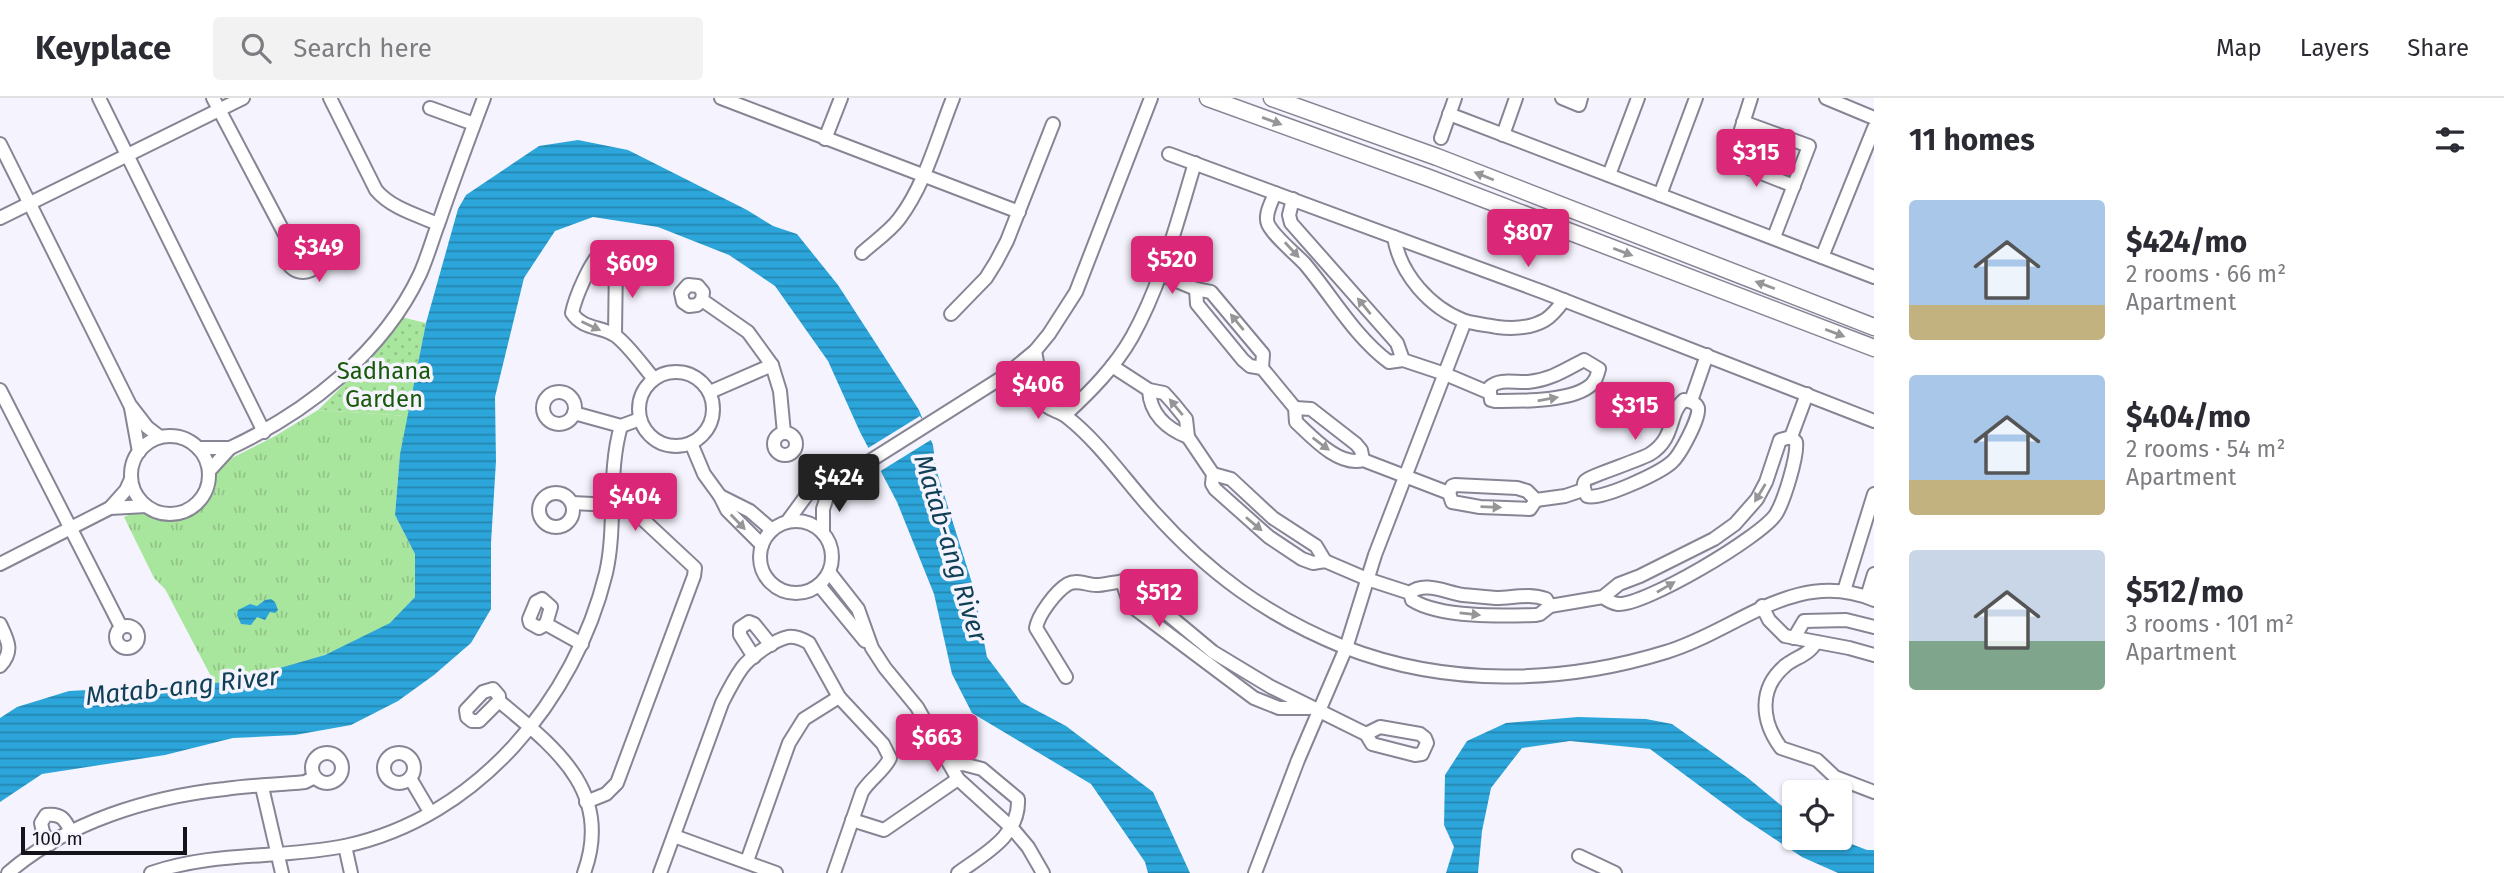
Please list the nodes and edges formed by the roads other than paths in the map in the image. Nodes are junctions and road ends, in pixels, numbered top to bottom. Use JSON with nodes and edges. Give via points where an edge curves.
{"nodes":[{"id":1,"x":99,"y":98,"type":"edge"},
{"id":2,"x":213,"y":98,"type":"edge"},
{"id":3,"x":243,"y":98,"type":"edge"},
{"id":4,"x":330,"y":98,"type":"edge"},
{"id":5,"x":484,"y":98,"type":"edge"},
{"id":6,"x":721,"y":98,"type":"edge"},
{"id":7,"x":841,"y":98,"type":"edge"},
{"id":8,"x":953,"y":98,"type":"edge"},
{"id":9,"x":1151,"y":98,"type":"edge"},
{"id":10,"x":1208,"y":98,"type":"edge"},
{"id":11,"x":1272,"y":98,"type":"edge"},
{"id":12,"x":1455,"y":98,"type":"edge"},
{"id":13,"x":1516,"y":98,"type":"edge"},
{"id":14,"x":1562,"y":98,"type":"edge"},
{"id":15,"x":1581,"y":98,"type":"edge"},
{"id":16,"x":1638,"y":98,"type":"edge"},
{"id":17,"x":1696,"y":98,"type":"edge"},
{"id":18,"x":1751,"y":98,"type":"edge"},
{"id":19,"x":1826,"y":98,"type":"edge"},
{"id":20,"x":430,"y":108,"type":"dead end"},
{"id":21,"x":219,"y":111,"type":"junction"},
{"id":22,"x":1449,"y":114,"type":"junction"},
{"id":23,"x":1874,"y":118,"type":"edge"},
{"id":24,"x":1743,"y":122,"type":"junction"},
{"id":25,"x":474,"y":124,"type":"junction"},
{"id":26,"x":1053,"y":124,"type":"dead end"},
{"id":27,"x":1874,"y":128,"type":"edge"},
{"id":28,"x":1503,"y":135,"type":"junction"},
{"id":29,"x":1441,"y":138,"type":"dead end"},
{"id":30,"x":825,"y":139,"type":"junction"},
{"id":31,"x":0,"y":144,"type":"edge"},
{"id":32,"x":1169,"y":154,"type":"dead end"},
{"id":33,"x":128,"y":155,"type":"junction"},
{"id":34,"x":1195,"y":163,"type":"junction"},
{"id":35,"x":1609,"y":175,"type":"junction"},
{"id":36,"x":923,"y":176,"type":"junction"},
{"id":37,"x":1794,"y":186,"type":"junction"},
{"id":38,"x":1275,"y":193,"type":"junction"},
{"id":39,"x":1660,"y":195,"type":"junction"},
{"id":40,"x":1293,"y":199,"type":"junction"},
{"id":41,"x":30,"y":203,"type":"junction"},
{"id":42,"x":1018,"y":212,"type":"junction"},
{"id":43,"x":0,"y":218,"type":"edge"},
{"id":44,"x":438,"y":224,"type":"junction"},
{"id":45,"x":1394,"y":237,"type":"junction"},
{"id":46,"x":1774,"y":237,"type":"junction"},
{"id":47,"x":290,"y":244,"type":"dead end"},
{"id":48,"x":862,"y":253,"type":"dead end"},
{"id":49,"x":1822,"y":257,"type":"junction"},
{"id":50,"x":1160,"y":274,"type":"junction"},
{"id":51,"x":1874,"y":275,"type":"edge"},
{"id":52,"x":1196,"y":289,"type":"junction"},
{"id":53,"x":702,"y":300,"type":"dead end"},
{"id":54,"x":1564,"y":300,"type":"junction"},
{"id":55,"x":951,"y":314,"type":"dead end"},
{"id":56,"x":1465,"y":321,"type":"junction"},
{"id":57,"x":1874,"y":327,"type":"edge"},
{"id":58,"x":615,"y":335,"type":"junction"},
{"id":59,"x":1874,"y":348,"type":"edge"},
{"id":60,"x":1035,"y":351,"type":"junction"},
{"id":61,"x":1707,"y":355,"type":"junction"},
{"id":62,"x":1403,"y":360,"type":"junction"},
{"id":63,"x":772,"y":365,"type":"junction"},
{"id":64,"x":1112,"y":366,"type":"junction"},
{"id":65,"x":1262,"y":368,"type":"junction"},
{"id":66,"x":1445,"y":374,"type":"junction"},
{"id":67,"x":1006,"y":375,"type":"junction"},
{"id":68,"x":654,"y":379,"type":"junction"},
{"id":69,"x":0,"y":390,"type":"edge"},
{"id":70,"x":1149,"y":390,"type":"junction"},
{"id":71,"x":710,"y":392,"type":"junction"},
{"id":72,"x":1490,"y":393,"type":"junction"},
{"id":73,"x":1807,"y":394,"type":"junction"},
{"id":74,"x":1691,"y":401,"type":"junction"},
{"id":75,"x":130,"y":405,"type":"junction"},
{"id":76,"x":1295,"y":408,"type":"junction"},
{"id":77,"x":574,"y":413,"type":"dead end"},
{"id":78,"x":1065,"y":415,"type":"junction"},
{"id":79,"x":640,"y":419,"type":"junction"},
{"id":80,"x":1874,"y":421,"type":"edge"},
{"id":81,"x":621,"y":426,"type":"junction"},
{"id":82,"x":264,"y":432,"type":"junction"},
{"id":83,"x":784,"y":433,"type":"dead end"},
{"id":84,"x":160,"y":437,"type":"junction"},
{"id":85,"x":1188,"y":437,"type":"junction"},
{"id":86,"x":1791,"y":437,"type":"junction"},
{"id":87,"x":691,"y":443,"type":"junction"},
{"id":88,"x":198,"y":448,"type":"junction"},
{"id":89,"x":230,"y":448,"type":"junction"},
{"id":90,"x":139,"y":452,"type":"junction"},
{"id":91,"x":1363,"y":460,"type":"junction"},
{"id":92,"x":209,"y":471,"type":"junction"},
{"id":93,"x":854,"y":471,"type":"junction"},
{"id":94,"x":1213,"y":474,"type":"junction"},
{"id":95,"x":1406,"y":476,"type":"junction"},
{"id":96,"x":131,"y":479,"type":"junction"},
{"id":97,"x":1583,"y":490,"type":"junction"},
{"id":98,"x":1449,"y":493,"type":"junction"},
{"id":99,"x":1874,"y":494,"type":"edge"},
{"id":100,"x":720,"y":495,"type":"junction"},
{"id":101,"x":1536,"y":500,"type":"junction"},
{"id":102,"x":572,"y":503,"type":"dead end"},
{"id":103,"x":613,"y":505,"type":"junction"},
{"id":104,"x":146,"y":506,"type":"junction"},
{"id":105,"x":110,"y":508,"type":"junction"},
{"id":106,"x":786,"y":522,"type":"junction"},
{"id":107,"x":70,"y":528,"type":"junction"},
{"id":108,"x":772,"y":530,"type":"junction"},
{"id":109,"x":823,"y":533,"type":"junction"},
{"id":110,"x":1714,"y":539,"type":"junction"},
{"id":111,"x":762,"y":545,"type":"junction"},
{"id":112,"x":1724,"y":554,"type":"junction"},
{"id":113,"x":1325,"y":561,"type":"junction"},
{"id":114,"x":0,"y":564,"type":"edge"},
{"id":115,"x":829,"y":572,"type":"junction"},
{"id":116,"x":1874,"y":574,"type":"edge"},
{"id":117,"x":1367,"y":579,"type":"junction"},
{"id":118,"x":819,"y":585,"type":"junction"},
{"id":119,"x":1844,"y":591,"type":"junction"},
{"id":120,"x":1410,"y":593,"type":"junction"},
{"id":121,"x":1603,"y":597,"type":"junction"},
{"id":122,"x":1871,"y":599,"type":"edge"},
{"id":123,"x":1550,"y":606,"type":"junction"},
{"id":124,"x":1762,"y":606,"type":"junction"},
{"id":125,"x":0,"y":624,"type":"edge"},
{"id":126,"x":546,"y":624,"type":"dead end"},
{"id":127,"x":121,"y":627,"type":"dead end"},
{"id":128,"x":1874,"y":628,"type":"edge"},
{"id":129,"x":1794,"y":638,"type":"junction"},
{"id":130,"x":1816,"y":642,"type":"junction"},
{"id":131,"x":582,"y":644,"type":"junction"},
{"id":132,"x":771,"y":645,"type":"junction"},
{"id":133,"x":872,"y":648,"type":"junction"},
{"id":134,"x":1346,"y":648,"type":"junction"},
{"id":135,"x":1874,"y":655,"type":"edge"},
{"id":136,"x":754,"y":657,"type":"junction"},
{"id":137,"x":0,"y":666,"type":"edge"},
{"id":138,"x":1066,"y":677,"type":"dead end"},
{"id":139,"x":839,"y":697,"type":"junction"},
{"id":140,"x":499,"y":701,"type":"dead end"},
{"id":141,"x":1314,"y":710,"type":"junction"},
{"id":142,"x":531,"y":727,"type":"junction"},
{"id":143,"x":1366,"y":734,"type":"dead end"},
{"id":144,"x":951,"y":765,"type":"junction"},
{"id":145,"x":316,"y":777,"type":"dead end"},
{"id":146,"x":410,"y":778,"type":"dead end"},
{"id":147,"x":958,"y":779,"type":"junction"},
{"id":148,"x":262,"y":787,"type":"junction"},
{"id":149,"x":1874,"y":792,"type":"edge"},
{"id":150,"x":586,"y":802,"type":"junction"},
{"id":151,"x":430,"y":812,"type":"junction"},
{"id":152,"x":852,"y":820,"type":"junction"},
{"id":153,"x":1012,"y":828,"type":"junction"},
{"id":154,"x":71,"y":832,"type":"junction"},
{"id":155,"x":674,"y":836,"type":"junction"},
{"id":156,"x":50,"y":844,"type":"junction"},
{"id":157,"x":345,"y":846,"type":"junction"},
{"id":158,"x":278,"y":853,"type":"junction"},
{"id":159,"x":1579,"y":856,"type":"dead end"},
{"id":160,"x":747,"y":862,"type":"junction"},
{"id":161,"x":203,"y":867,"type":"edge"},
{"id":162,"x":8,"y":873,"type":"edge"},
{"id":163,"x":151,"y":873,"type":"edge"},
{"id":164,"x":282,"y":873,"type":"edge"},
{"id":165,"x":351,"y":873,"type":"edge"},
{"id":166,"x":584,"y":873,"type":"edge"},
{"id":167,"x":660,"y":873,"type":"edge"},
{"id":168,"x":776,"y":873,"type":"edge"},
{"id":169,"x":834,"y":873,"type":"edge"},
{"id":170,"x":958,"y":873,"type":"edge"},
{"id":171,"x":1043,"y":873,"type":"edge"},
{"id":172,"x":1255,"y":873,"type":"edge"},
{"id":173,"x":1615,"y":873,"type":"edge"}],
"edges":[{"from":1,"to":33,"type":"street"},
{"from":2,"to":21,"type":"street"},
{"from":3,"to":21,"type":"street"},
{"from":4,"to":44,"type":"street","via":[[376,190],[390,203]]},
{"from":5,"to":25,"type":"street"},
{"from":6,"to":30,"type":"street"},
{"from":7,"to":30,"type":"street"},
{"from":8,"to":36,"type":"street"},
{"from":9,"to":60,"type":"street","via":[[1076,292]]},
{"from":10,"to":59,"type":"street","one_way":true},
{"from":57,"to":11,"type":"street","one_way":true,"via":[[1437,157]]},
{"from":12,"to":22,"type":"street"},
{"from":13,"to":28,"type":"street"},
{"from":14,"to":15,"type":"street","via":[[1579,105]]},
{"from":16,"to":35,"type":"street"},
{"from":17,"to":39,"type":"street"},
{"from":18,"to":24,"type":"street"},
{"from":19,"to":23,"type":"street"},
{"from":20,"to":25,"type":"street"},
{"from":21,"to":33,"type":"street"},
{"from":21,"to":47,"type":"street"},
{"from":22,"to":28,"type":"street"},
{"from":22,"to":29,"type":"street"},
{"from":24,"to":37,"type":"street","via":[[1731,161]]},
{"from":24,"to":37,"type":"street","via":[[1809,146]]},
{"from":25,"to":44,"type":"street"},
{"from":26,"to":42,"type":"street"},
{"from":27,"to":49,"type":"street"},
{"from":28,"to":35,"type":"street"},
{"from":30,"to":36,"type":"street"},
{"from":31,"to":41,"type":"street"},
{"from":32,"to":34,"type":"street"},
{"from":33,"to":41,"type":"street"},
{"from":33,"to":82,"type":"street"},
{"from":34,"to":38,"type":"street"},
{"from":34,"to":50,"type":"street"},
{"from":35,"to":39,"type":"street"},
{"from":36,"to":42,"type":"street"},
{"from":36,"to":48,"type":"street","via":[[897,222]]},
{"from":37,"to":46,"type":"street"},
{"from":38,"to":40,"type":"street"},
{"from":38,"to":62,"type":"street","one_way":true,"via":[[1268,224],[1378,354],[1389,362]]},
{"from":39,"to":46,"type":"street"},
{"from":40,"to":45,"type":"street"},
{"from":62,"to":40,"type":"street","one_way":true,"via":[[1397,343],[1291,223]]},
{"from":41,"to":43,"type":"street"},
{"from":41,"to":75,"type":"street"},
{"from":42,"to":55,"type":"street","via":[[986,278]]},
{"from":44,"to":82,"type":"street","via":[[420,274],[368,350],[298,411]]},
{"from":45,"to":54,"type":"street"},
{"from":45,"to":56,"type":"street","via":[[1401,262],[1419,289]]},
{"from":46,"to":49,"type":"street"},
{"from":49,"to":51,"type":"street"},
{"from":50,"to":52,"type":"street"},
{"from":50,"to":64,"type":"street","via":[[1131,339]]},
{"from":52,"to":65,"type":"street","via":[[1197,304],[1250,366]]},
{"from":65,"to":52,"type":"street","one_way":true,"via":[[1263,354],[1220,301],[1210,292]]},
{"from":53,"to":63,"type":"street","via":[[748,332]]},
{"from":54,"to":56,"type":"street","via":[[1547,319],[1532,326]]},
{"from":54,"to":61,"type":"street"},
{"from":56,"to":66,"type":"street"},
{"from":58,"to":58,"type":"street","one_way":true,"via":[[616,259],[603,251],[587,273],[572,313],[594,329]]},
{"from":58,"to":68,"type":"street"},
{"from":60,"to":67,"type":"street"},
{"from":60,"to":78,"type":"street","via":[[1039,373],[1062,400]]},
{"from":61,"to":73,"type":"street"},
{"from":61,"to":74,"type":"street"},
{"from":62,"to":66,"type":"street"},
{"from":63,"to":71,"type":"street"},
{"from":63,"to":83,"type":"street"},
{"from":64,"to":70,"type":"street"},
{"from":64,"to":78,"type":"street"},
{"from":65,"to":76,"type":"street"},
{"from":66,"to":72,"type":"street"},
{"from":66,"to":95,"type":"street"},
{"from":67,"to":78,"type":"street"},
{"from":67,"to":93,"type":"street"},
{"from":68,"to":71,"type":"street","via":[[666,373],[691,375]]},
{"from":68,"to":79,"type":"street","via":[[641,397]]},
{"from":69,"to":107,"type":"street"},
{"from":70,"to":85,"type":"street","via":[[1152,408],[1170,428]]},
{"from":85,"to":70,"type":"street","one_way":true,"via":[[1186,419],[1173,403],[1164,393]]},
{"from":71,"to":87,"type":"street","via":[[713,416],[709,427]]},
{"from":72,"to":72,"type":"street","one_way":true,"via":[[1495,401],[1547,399],[1589,387],[1599,369],[1584,360],[1543,379],[1496,383]]},
{"from":73,"to":80,"type":"street"},
{"from":73,"to":86,"type":"street"},
{"from":74,"to":97,"type":"street","via":[[1678,406],[1661,445],[1587,479]]},
{"from":74,"to":97,"type":"street","via":[[1697,412],[1681,452],[1671,463],[1592,498]]},
{"from":75,"to":84,"type":"street"},
{"from":75,"to":90,"type":"street"},
{"from":76,"to":91,"type":"street","via":[[1311,409],[1356,444]]},
{"from":76,"to":91,"type":"street","one_way":true,"via":[[1296,422],[1330,450],[1352,462]]},
{"from":77,"to":81,"type":"street"},
{"from":78,"to":134,"type":"street","via":[[1181,543],[1228,583],[1284,621]]},
{"from":79,"to":81,"type":"street"},
{"from":79,"to":87,"type":"street","via":[[654,439],[678,446]]},
{"from":81,"to":103,"type":"street","via":[[614,455]]},
{"from":82,"to":89,"type":"street"},
{"from":84,"to":88,"type":"street","via":[[174,436]]},
{"from":84,"to":90,"type":"street"},
{"from":85,"to":94,"type":"street"},
{"from":86,"to":110,"type":"street","one_way":true,"via":[[1777,444],[1757,499]]},
{"from":86,"to":112,"type":"street","via":[[1797,446],[1775,515]]},
{"from":87,"to":100,"type":"street","via":[[704,474]]},
{"from":88,"to":89,"type":"street"},
{"from":88,"to":92,"type":"street"},
{"from":89,"to":92,"type":"street"},
{"from":90,"to":96,"type":"street"},
{"from":91,"to":95,"type":"street"},
{"from":92,"to":104,"type":"street","via":[[205,493],[189,509],[167,514]]},
{"from":93,"to":106,"type":"street","via":[[841,467],[817,481]]},
{"from":93,"to":109,"type":"street","via":[[850,482],[827,497]]},
{"from":94,"to":113,"type":"street","via":[[1231,479],[1273,518],[1316,546]]},
{"from":94,"to":113,"type":"street","one_way":true,"via":[[1214,489],[1269,537],[1308,562]]},
{"from":95,"to":98,"type":"street"},
{"from":95,"to":117,"type":"street"},
{"from":96,"to":104,"type":"street"},
{"from":96,"to":105,"type":"street"},
{"from":97,"to":101,"type":"street"},
{"from":98,"to":101,"type":"street","via":[[1455,485],[1517,488]]},
{"from":98,"to":101,"type":"street","one_way":true,"via":[[1451,502],[1480,507],[1530,509]]},
{"from":99,"to":119,"type":"street"},
{"from":100,"to":108,"type":"street"},
{"from":100,"to":111,"type":"street","one_way":true,"via":[[727,510]]},
{"from":102,"to":103,"type":"street"},
{"from":103,"to":131,"type":"street","via":[[606,573]]},
{"from":103,"to":150,"type":"street","via":[[644,519],[695,572],[617,783],[606,794]]},
{"from":104,"to":105,"type":"street"},
{"from":105,"to":107,"type":"street"},
{"from":106,"to":108,"type":"street"},
{"from":106,"to":109,"type":"street","via":[[806,522]]},
{"from":107,"to":114,"type":"street"},
{"from":107,"to":127,"type":"street"},
{"from":108,"to":111,"type":"street"},
{"from":109,"to":115,"type":"street","via":[[830,544]]},
{"from":110,"to":112,"type":"street"},
{"from":110,"to":121,"type":"street","via":[[1613,587]]},
{"from":111,"to":118,"type":"street","via":[[762,568],[776,586],[797,593]]},
{"from":121,"to":112,"type":"street","one_way":true,"via":[[1618,604],[1648,597]]},
{"from":113,"to":117,"type":"street"},
{"from":115,"to":118,"type":"street"},
{"from":115,"to":133,"type":"street","via":[[858,609]]},
{"from":116,"to":122,"type":"street"},
{"from":117,"to":120,"type":"street"},
{"from":117,"to":134,"type":"street"},
{"from":118,"to":133,"type":"street"},
{"from":119,"to":122,"type":"street"},
{"from":119,"to":124,"type":"street","via":[[1807,592]]},
{"from":120,"to":123,"type":"street","via":[[1424,586],[1497,598],[1533,596],[1546,599]]},
{"from":120,"to":123,"type":"street","one_way":true,"via":[[1420,605],[1468,614],[1536,615]]},
{"from":121,"to":123,"type":"street"},
{"from":124,"to":129,"type":"street","via":[[1777,630]]},
{"from":124,"to":134,"type":"street","via":[[1670,651],[1544,676],[1476,676],[1422,668]]},
{"from":125,"to":137,"type":"street","via":[[8,645],[8,656]]},
{"from":126,"to":131,"type":"street"},
{"from":128,"to":129,"type":"street","via":[[1846,620],[1804,621]]},
{"from":129,"to":130,"type":"street"},
{"from":130,"to":135,"type":"street"},
{"from":130,"to":149,"type":"street","via":[[1773,679],[1766,695],[1767,723],[1781,748],[1817,760],[1835,777]]},
{"from":131,"to":142,"type":"street"},
{"from":132,"to":136,"type":"street"},
{"from":132,"to":136,"type":"street","via":[[754,624],[740,628]]},
{"from":132,"to":139,"type":"street","via":[[787,637],[800,637],[808,643]]},
{"from":133,"to":144,"type":"street","via":[[917,707]]},
{"from":134,"to":141,"type":"street"},
{"from":136,"to":155,"type":"street","via":[[743,666],[722,702]]},
{"from":138,"to":141,"type":"street","via":[[1036,628],[1037,620],[1069,584],[1122,581],[1130,605],[1254,698],[1279,708]]},
{"from":139,"to":152,"type":"street","via":[[883,744],[890,758],[867,783]]},
{"from":139,"to":160,"type":"street","via":[[804,719],[789,743]]},
{"from":140,"to":142,"type":"street"},
{"from":141,"to":143,"type":"street"},
{"from":141,"to":172,"type":"street"},
{"from":142,"to":150,"type":"street","via":[[565,760]]},
{"from":142,"to":151,"type":"street","via":[[488,772]]},
{"from":144,"to":147,"type":"street"},
{"from":144,"to":153,"type":"street","via":[[982,769],[1018,799]]},
{"from":145,"to":148,"type":"street"},
{"from":146,"to":151,"type":"street"},
{"from":147,"to":152,"type":"street","via":[[884,830]]},
{"from":147,"to":153,"type":"street"},
{"from":148,"to":154,"type":"street","via":[[153,802]]},
{"from":148,"to":158,"type":"street"},
{"from":150,"to":166,"type":"street","via":[[593,829]]},
{"from":151,"to":157,"type":"street","via":[[382,835]]},
{"from":152,"to":169,"type":"street"},
{"from":153,"to":170,"type":"street"},
{"from":153,"to":171,"type":"street"},
{"from":154,"to":156,"type":"street"},
{"from":154,"to":156,"type":"street","via":[[64,818],[46,815],[41,823]]},
{"from":155,"to":160,"type":"street"},
{"from":155,"to":167,"type":"street"},
{"from":156,"to":162,"type":"street"},
{"from":157,"to":158,"type":"street"},
{"from":157,"to":165,"type":"street"},
{"from":158,"to":161,"type":"street","via":[[236,856]]},
{"from":158,"to":164,"type":"street"},
{"from":159,"to":173,"type":"street"},
{"from":160,"to":168,"type":"street"},
{"from":161,"to":163,"type":"street"}]}
